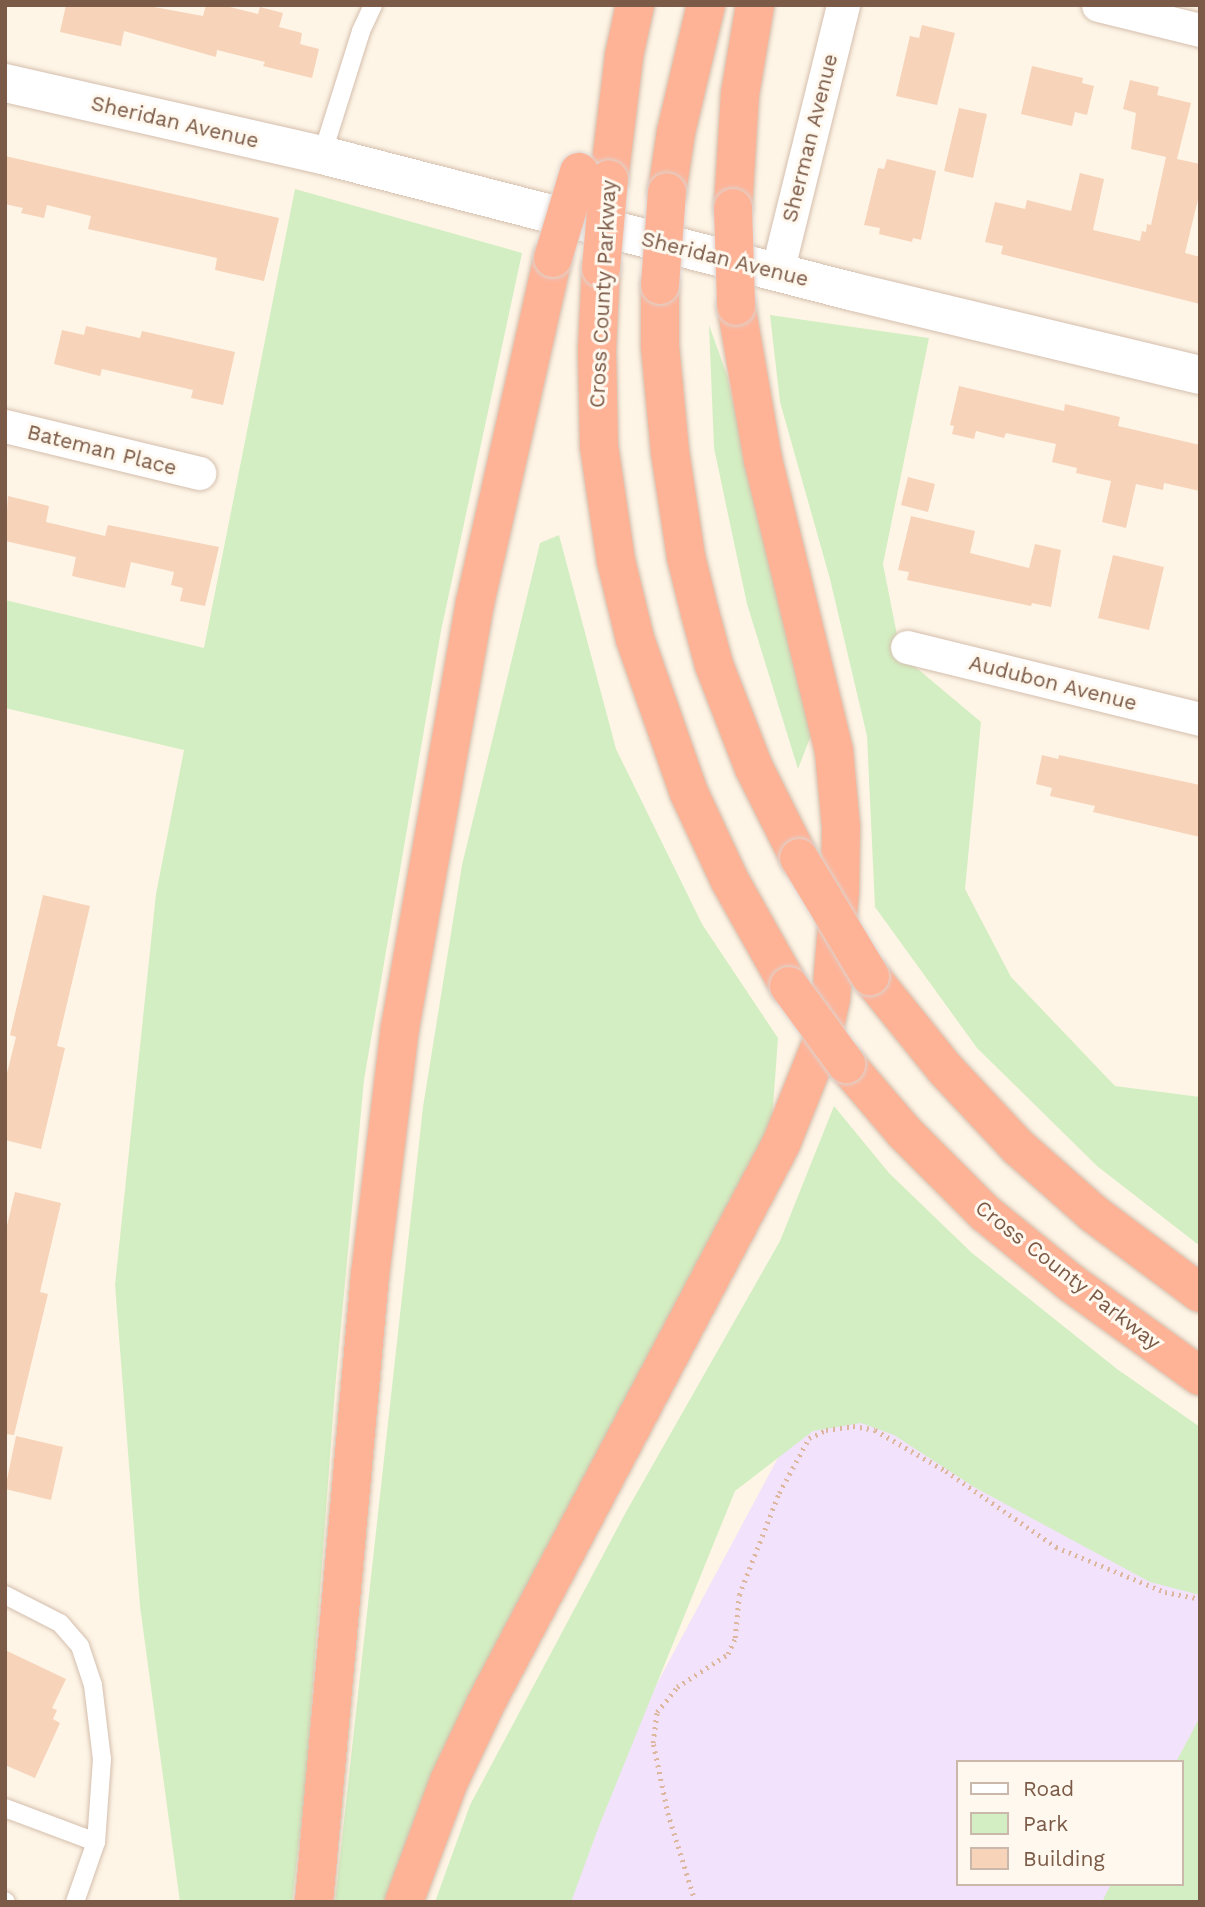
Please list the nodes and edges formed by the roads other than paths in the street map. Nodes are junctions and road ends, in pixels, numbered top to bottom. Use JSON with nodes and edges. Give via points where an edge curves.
{"nodes":[{"id":1,"x":373,"y":5,"type":"edge"},
{"id":2,"x":635,"y":5,"type":"edge"},
{"id":3,"x":706,"y":5,"type":"edge"},
{"id":4,"x":755,"y":5,"type":"edge"},
{"id":5,"x":843,"y":5,"type":"edge"},
{"id":6,"x":1098,"y":5,"type":"edge"},
{"id":7,"x":1200,"y":30,"type":"edge"},
{"id":8,"x":5,"y":83,"type":"edge"},
{"id":9,"x":322,"y":155,"type":"junction"},
{"id":10,"x":594,"y":175,"type":"junction"},
{"id":11,"x":777,"y":272,"type":"junction"},
{"id":12,"x":1200,"y":375,"type":"edge"},
{"id":13,"x":5,"y":426,"type":"edge"},
{"id":14,"x":199,"y":473,"type":"dead end"},
{"id":15,"x":907,"y":647,"type":"dead end"},
{"id":16,"x":1200,"y":719,"type":"edge"},
{"id":17,"x":1200,"y":1293,"type":"edge"},
{"id":18,"x":1200,"y":1376,"type":"edge"},
{"id":19,"x":5,"y":1595,"type":"edge"},
{"id":20,"x":5,"y":1808,"type":"edge"},
{"id":21,"x":96,"y":1842,"type":"junction"},
{"id":22,"x":75,"y":1902,"type":"edge"},
{"id":23,"x":314,"y":1902,"type":"edge"},
{"id":24,"x":404,"y":1902,"type":"edge"}],
"edges":[{"from":1,"to":9,"type":"lane"},
{"from":2,"to":10,"type":"highway","name":"Cross County Parkway"},
{"from":3,"to":17,"type":"highway","bridge":true,"via":[[678,120],[667,192],[660,346],[686,557],[714,665],[754,768],[799,858],[870,976],[936,1059],[1018,1147],[1094,1214]]},
{"from":4,"to":24,"type":"highway","bridge":true,"via":[[739,104],[733,208],[736,306],[760,449],[835,751],[841,878],[831,998],[821,1044],[781,1144],[485,1703],[449,1781]]},
{"from":5,"to":11,"type":"street","name":"Sherman Avenue"},
{"from":6,"to":7,"type":"street"},
{"from":8,"to":9,"type":"street","name":"Sheridan Avenue"},
{"from":9,"to":11,"type":"street","name":"Sheridan Avenue"},
{"from":10,"to":18,"type":"highway","name":"Cross County Parkway","bridge":true,"via":[[601,268],[596,400],[601,473],[616,561],[635,639],[689,793],[730,881],[789,986],[846,1065],[904,1132],[985,1213],[1071,1283]]},
{"from":10,"to":23,"type":"highway","bridge":true,"via":[[553,258],[475,603],[400,1028],[370,1275]]},
{"from":11,"to":12,"type":"street","name":"Sheridan Avenue"},
{"from":13,"to":14,"type":"street","name":"Bateman Place"},
{"from":15,"to":16,"type":"street","name":"Audubon Avenue"},
{"from":19,"to":21,"type":"lane","via":[[60,1623],[79,1646],[93,1685],[102,1759]]},
{"from":20,"to":21,"type":"lane"},
{"from":21,"to":22,"type":"lane"}]}
